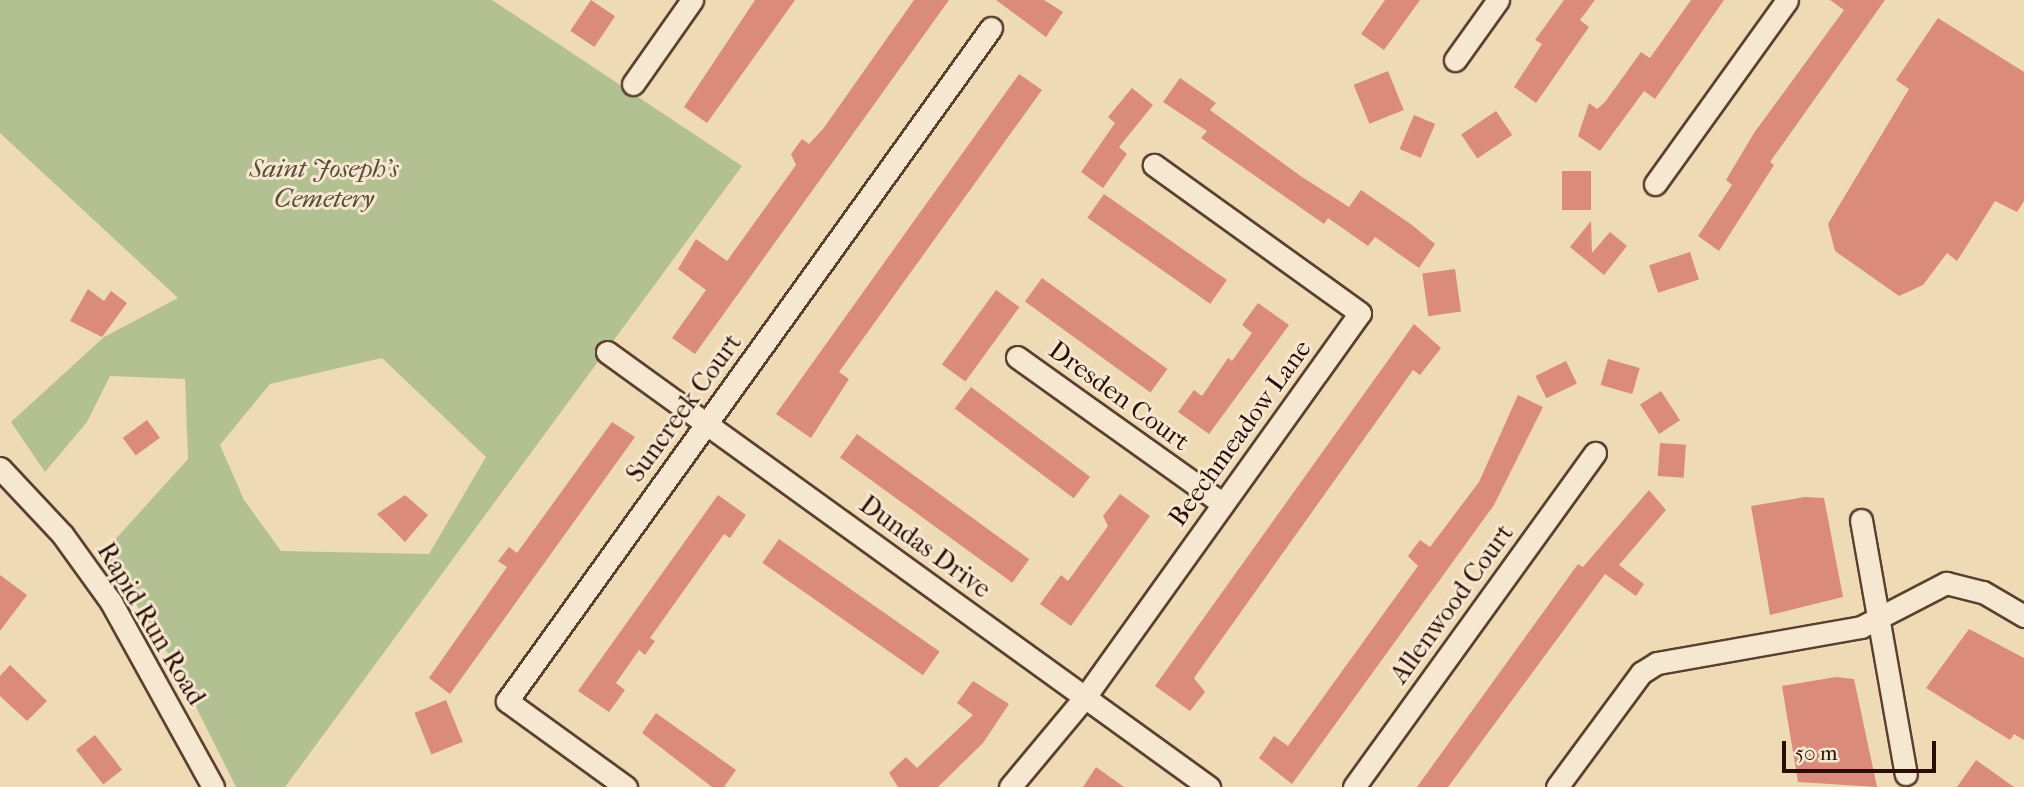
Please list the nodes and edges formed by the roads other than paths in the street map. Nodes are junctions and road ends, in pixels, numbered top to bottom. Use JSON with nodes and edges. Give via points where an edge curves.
{"nodes":[{"id":1,"x":692,"y":0,"type":"edge"},
{"id":2,"x":1498,"y":0,"type":"edge"},
{"id":3,"x":1787,"y":0,"type":"edge"},
{"id":4,"x":991,"y":28,"type":"dead end"},
{"id":5,"x":1455,"y":60,"type":"dead end"},
{"id":6,"x":633,"y":85,"type":"dead end"},
{"id":7,"x":1154,"y":165,"type":"dead end"},
{"id":8,"x":1655,"y":184,"type":"dead end"},
{"id":9,"x":607,"y":352,"type":"dead end"},
{"id":10,"x":1017,"y":357,"type":"dead end"},
{"id":11,"x":706,"y":424,"type":"junction"},
{"id":12,"x":1595,"y":453,"type":"dead end"},
{"id":13,"x":0,"y":467,"type":"edge"},
{"id":14,"x":1223,"y":505,"type":"junction"},
{"id":15,"x":1861,"y":520,"type":"dead end"},
{"id":16,"x":2024,"y":616,"type":"edge"},
{"id":17,"x":1878,"y":618,"type":"junction"},
{"id":18,"x":1085,"y":697,"type":"junction"},
{"id":19,"x":1906,"y":774,"type":"dead end"},
{"id":20,"x":213,"y":787,"type":"edge"},
{"id":21,"x":626,"y":787,"type":"edge"},
{"id":22,"x":1010,"y":787,"type":"edge"},
{"id":23,"x":1209,"y":787,"type":"edge"},
{"id":24,"x":1354,"y":787,"type":"edge"},
{"id":25,"x":1557,"y":787,"type":"edge"}],
"edges":[{"from":1,"to":6,"type":"street"},
{"from":2,"to":5,"type":"street"},
{"from":3,"to":8,"type":"street"},
{"from":4,"to":11,"type":"street","name":"Suncreek Court"},
{"from":7,"to":14,"type":"street","name":"Beechmeadow Lane","via":[[1360,313]]},
{"from":9,"to":11,"type":"street","name":"Dundas Drive"},
{"from":10,"to":14,"type":"street","name":"Dresden Court"},
{"from":11,"to":18,"type":"street","name":"Dundas Drive"},
{"from":11,"to":21,"type":"street","name":"Suncreek Court","via":[[507,701]]},
{"from":12,"to":24,"type":"street","name":"Allenwood Court"},
{"from":13,"to":20,"type":"street","name":"Rapid Run Road","via":[[62,534],[111,602]]},
{"from":14,"to":18,"type":"street","name":"Beechmeadow Lane"},
{"from":15,"to":17,"type":"street"},
{"from":16,"to":17,"type":"street","via":[[1983,592],[1946,583]]},
{"from":17,"to":19,"type":"street"},
{"from":17,"to":25,"type":"street","via":[[1843,632],[1657,663],[1626,692]]},
{"from":18,"to":22,"type":"street","name":"Beechmeadow Lane"},
{"from":18,"to":23,"type":"street","name":"Dundas Drive"}]}
